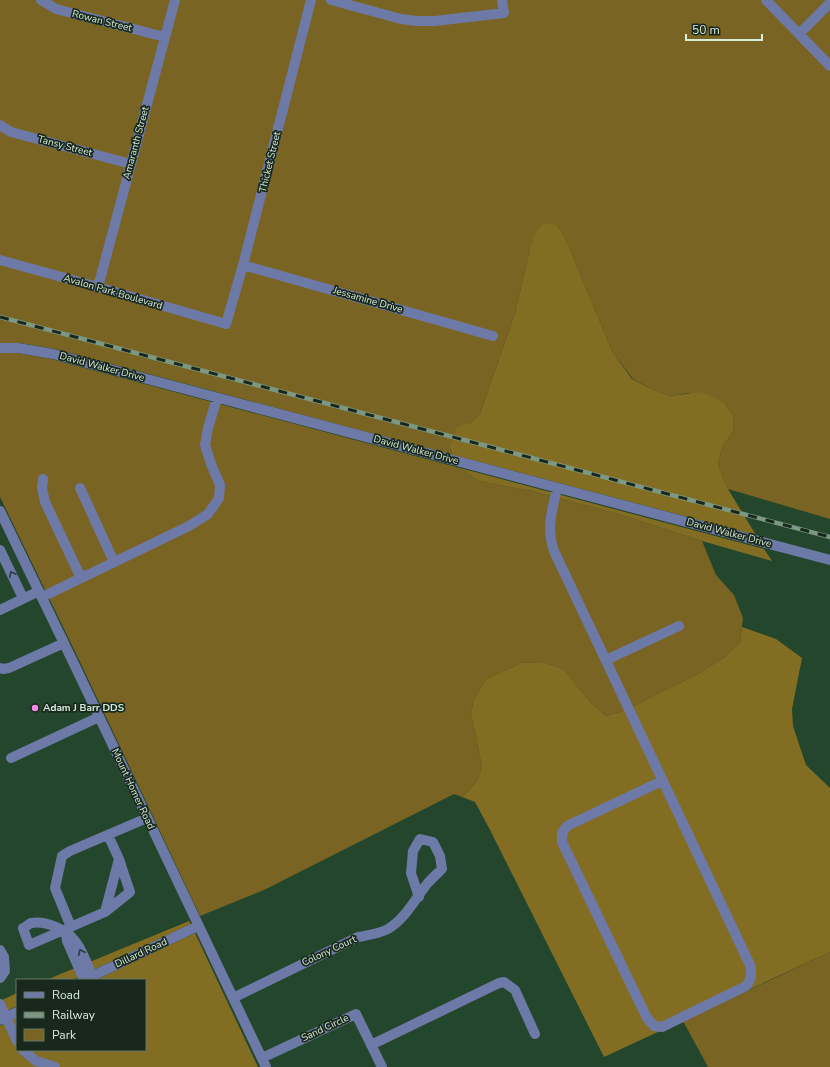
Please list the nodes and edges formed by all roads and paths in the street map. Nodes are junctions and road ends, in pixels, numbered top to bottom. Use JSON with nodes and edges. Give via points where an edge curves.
{"nodes":[{"id":1,"x":41,"y":0,"type":"edge"},
{"id":2,"x":175,"y":0,"type":"edge"},
{"id":3,"x":311,"y":0,"type":"edge"},
{"id":4,"x":331,"y":0,"type":"edge"},
{"id":5,"x":502,"y":0,"type":"edge"},
{"id":6,"x":766,"y":0,"type":"edge"},
{"id":7,"x":830,"y":4,"type":"edge"},
{"id":8,"x":799,"y":34,"type":"junction"},
{"id":9,"x":165,"y":37,"type":"junction"},
{"id":10,"x":830,"y":66,"type":"edge"},
{"id":11,"x":0,"y":125,"type":"edge"},
{"id":12,"x":131,"y":164,"type":"junction"},
{"id":13,"x":0,"y":260,"type":"edge"},
{"id":14,"x":243,"y":265,"type":"junction"},
{"id":15,"x":98,"y":287,"type":"junction"},
{"id":16,"x":226,"y":324,"type":"joint"},
{"id":17,"x":493,"y":336,"type":"dead end"},
{"id":18,"x":0,"y":348,"type":"edge"},
{"id":19,"x":217,"y":398,"type":"junction"},
{"id":20,"x":42,"y":479,"type":"dead end"},
{"id":21,"x":80,"y":488,"type":"dead end"},
{"id":22,"x":557,"y":488,"type":"junction"},
{"id":23,"x":1,"y":514,"type":"edge"},
{"id":24,"x":0,"y":550,"type":"edge"},
{"id":25,"x":830,"y":560,"type":"edge"},
{"id":26,"x":114,"y":562,"type":"junction"},
{"id":27,"x":81,"y":578,"type":"junction"},
{"id":28,"x":40,"y":594,"type":"junction"},
{"id":29,"x":23,"y":598,"type":"junction"},
{"id":30,"x":0,"y":610,"type":"edge"},
{"id":31,"x":679,"y":626,"type":"dead end"},
{"id":32,"x":64,"y":643,"type":"junction"},
{"id":33,"x":606,"y":660,"type":"junction"},
{"id":34,"x":0,"y":668,"type":"edge"},
{"id":35,"x":99,"y":717,"type":"junction"},
{"id":36,"x":11,"y":758,"type":"dead end"},
{"id":37,"x":662,"y":781,"type":"junction"},
{"id":38,"x":147,"y":818,"type":"junction"},
{"id":39,"x":108,"y":835,"type":"junction"},
{"id":40,"x":119,"y":859,"type":"junction"},
{"id":41,"x":419,"y":897,"type":"junction"},
{"id":42,"x":106,"y":912,"type":"junction"},
{"id":43,"x":198,"y":926,"type":"junction"},
{"id":44,"x":66,"y":930,"type":"junction"},
{"id":45,"x":0,"y":950,"type":"edge"},
{"id":46,"x":0,"y":978,"type":"edge"},
{"id":47,"x":87,"y":979,"type":"edge"},
{"id":48,"x":233,"y":998,"type":"junction"},
{"id":49,"x":0,"y":1004,"type":"edge"},
{"id":50,"x":16,"y":1012,"type":"edge"},
{"id":51,"x":3,"y":1018,"type":"edge"},
{"id":52,"x":535,"y":1034,"type":"dead end"},
{"id":53,"x":16,"y":1039,"type":"edge"},
{"id":54,"x":371,"y":1045,"type":"junction"},
{"id":55,"x":24,"y":1051,"type":"edge"},
{"id":56,"x":264,"y":1063,"type":"edge"},
{"id":57,"x":55,"y":1067,"type":"edge"},
{"id":58,"x":382,"y":1067,"type":"edge"}],
"edges":[{"from":1,"to":9,"type":"street","name":"Rowan Street","via":[[56,9]]},
{"from":2,"to":9,"type":"street","name":"Amaranth Street"},
{"from":3,"to":14,"type":"street","name":"Thicket Street"},
{"from":4,"to":5,"type":"street","via":[[417,21],[504,13]]},
{"from":6,"to":8,"type":"street"},
{"from":7,"to":8,"type":"street"},
{"from":8,"to":10,"type":"street"},
{"from":9,"to":12,"type":"street","name":"Amaranth Street"},
{"from":11,"to":12,"type":"street","name":"Tansy Street","via":[[11,132]]},
{"from":12,"to":15,"type":"street","name":"Amaranth Street"},
{"from":13,"to":15,"type":"street","name":"Avalon Park Boulevard"},
{"from":14,"to":16,"type":"street","name":"Thicket Street"},
{"from":14,"to":17,"type":"street","name":"Jessamine Drive"},
{"from":15,"to":16,"type":"street","name":"Avalon Park Boulevard"},
{"from":18,"to":19,"type":"street","name":"David Walker Drive","via":[[18,348],[53,354]]},
{"from":19,"to":22,"type":"street","name":"David Walker Drive"},
{"from":19,"to":26,"type":"street","via":[[205,445],[220,485],[219,498],[208,514],[189,526]]},
{"from":20,"to":27,"type":"street","via":[[45,502]]},
{"from":21,"to":26,"type":"street"},
{"from":22,"to":25,"type":"street","name":"David Walker Drive"},
{"from":22,"to":33,"type":"street","via":[[549,528],[550,539]]},
{"from":23,"to":28,"type":"street","name":"Mount Homer Road"},
{"from":29,"to":24,"type":"street","one_way":true},
{"from":26,"to":27,"type":"street"},
{"from":27,"to":28,"type":"street"},
{"from":28,"to":29,"type":"street"},
{"from":28,"to":32,"type":"street","name":"Mount Homer Road"},
{"from":29,"to":30,"type":"street"},
{"from":31,"to":33,"type":"street"},
{"from":32,"to":34,"type":"street","via":[[9,668]]},
{"from":32,"to":35,"type":"street","name":"Mount Homer Road"},
{"from":33,"to":37,"type":"street"},
{"from":35,"to":36,"type":"street"},
{"from":35,"to":38,"type":"street","name":"Mount Homer Road"},
{"from":37,"to":37,"type":"street","via":[[752,973],[751,980],[746,986],[662,1026],[654,1026],[647,1018],[562,842],[562,833],[567,826]]},
{"from":38,"to":39,"type":"street"},
{"from":38,"to":43,"type":"street","name":"Mount Homer Road"},
{"from":39,"to":40,"type":"street"},
{"from":39,"to":44,"type":"street","via":[[62,856],[55,888]]},
{"from":40,"to":42,"type":"street"},
{"from":40,"to":42,"type":"street","via":[[130,892]]},
{"from":41,"to":41,"type":"street","name":"Colony Court","via":[[411,873],[413,851],[420,839],[433,842],[440,856],[442,869],[427,884]]},
{"from":41,"to":48,"type":"street","name":"Colony Court","via":[[388,929],[358,938]]},
{"from":42,"to":44,"type":"street"},
{"from":43,"to":47,"type":"street","name":"Dillard Road"},
{"from":43,"to":48,"type":"street","name":"Mount Homer Road"},
{"from":44,"to":47,"type":"street","via":[[76,942]]},
{"from":45,"to":46,"type":"street","via":[[4,957],[5,971]]},
{"from":48,"to":56,"type":"street","name":"Mount Homer Road"},
{"from":49,"to":51,"type":"street"},
{"from":50,"to":51,"type":"street"},
{"from":51,"to":53,"type":"street"},
{"from":52,"to":54,"type":"street","via":[[514,990],[504,982]]},
{"from":54,"to":56,"type":"street","name":"Sand Circle","via":[[356,1014]]},
{"from":54,"to":58,"type":"street","name":"Sand Circle"},
{"from":55,"to":57,"type":"street","via":[[36,1061]]}]}
